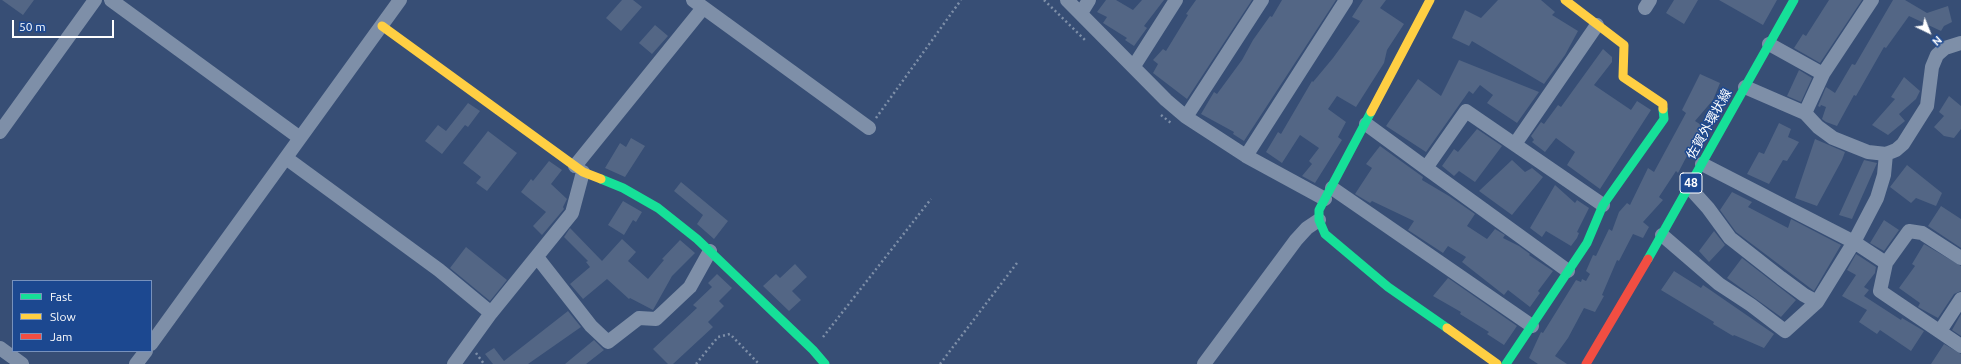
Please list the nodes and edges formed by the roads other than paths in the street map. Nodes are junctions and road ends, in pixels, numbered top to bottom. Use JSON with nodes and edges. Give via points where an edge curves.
{"nodes":[{"id":1,"x":95,"y":0,"type":"edge"},
{"id":2,"x":400,"y":0,"type":"edge"},
{"id":3,"x":1067,"y":0,"type":"edge"},
{"id":4,"x":1089,"y":0,"type":"edge"},
{"id":5,"x":1176,"y":0,"type":"edge"},
{"id":6,"x":1262,"y":0,"type":"edge"},
{"id":7,"x":1346,"y":0,"type":"edge"},
{"id":8,"x":1430,"y":0,"type":"edge"},
{"id":9,"x":1565,"y":0,"type":"edge"},
{"id":10,"x":1794,"y":0,"type":"edge"},
{"id":11,"x":1872,"y":0,"type":"edge"},
{"id":12,"x":116,"y":1,"type":"edge"},
{"id":13,"x":698,"y":4,"type":"edge"},
{"id":14,"x":1081,"y":13,"type":"junction"},
{"id":15,"x":1597,"y":25,"type":"junction"},
{"id":16,"x":382,"y":26,"type":"junction"},
{"id":17,"x":1961,"y":43,"type":"edge"},
{"id":18,"x":1769,"y":44,"type":"junction"},
{"id":19,"x":1134,"y":66,"type":"junction"},
{"id":20,"x":1823,"y":74,"type":"junction"},
{"id":21,"x":1745,"y":87,"type":"junction"},
{"id":22,"x":1805,"y":112,"type":"junction"},
{"id":23,"x":1186,"y":117,"type":"junction"},
{"id":24,"x":1366,"y":124,"type":"junction"},
{"id":25,"x":869,"y":128,"type":"road end"},
{"id":26,"x":0,"y":132,"type":"edge"},
{"id":27,"x":300,"y":138,"type":"junction"},
{"id":28,"x":1515,"y":144,"type":"junction"},
{"id":29,"x":1886,"y":154,"type":"junction"},
{"id":30,"x":1246,"y":156,"type":"junction"},
{"id":31,"x":286,"y":158,"type":"junction"},
{"id":32,"x":1702,"y":164,"type":"junction"},
{"id":33,"x":1426,"y":168,"type":"junction"},
{"id":34,"x":579,"y":169,"type":"junction"},
{"id":35,"x":1689,"y":187,"type":"junction"},
{"id":36,"x":1328,"y":194,"type":"junction"},
{"id":37,"x":1603,"y":206,"type":"junction"},
{"id":38,"x":1319,"y":220,"type":"junction"},
{"id":39,"x":1662,"y":235,"type":"junction"},
{"id":40,"x":1854,"y":242,"type":"junction"},
{"id":41,"x":710,"y":251,"type":"junction"},
{"id":42,"x":537,"y":257,"type":"junction"},
{"id":43,"x":1961,"y":258,"type":"edge"},
{"id":44,"x":1886,"y":263,"type":"junction"},
{"id":45,"x":1568,"y":271,"type":"junction"},
{"id":46,"x":1961,"y":299,"type":"edge"},
{"id":47,"x":1817,"y":302,"type":"junction"},
{"id":48,"x":491,"y":313,"type":"junction"},
{"id":49,"x":1532,"y":326,"type":"junction"},
{"id":50,"x":1940,"y":332,"type":"junction"},
{"id":51,"x":152,"y":343,"type":"edge"},
{"id":52,"x":1961,"y":346,"type":"edge"},
{"id":53,"x":0,"y":348,"type":"edge"},
{"id":54,"x":145,"y":352,"type":"edge"},
{"id":55,"x":22,"y":364,"type":"edge"},
{"id":56,"x":136,"y":364,"type":"edge"},
{"id":57,"x":454,"y":364,"type":"edge"},
{"id":58,"x":825,"y":364,"type":"edge"},
{"id":59,"x":1204,"y":364,"type":"edge"},
{"id":60,"x":1497,"y":364,"type":"edge"},
{"id":61,"x":1506,"y":364,"type":"edge"},
{"id":62,"x":1586,"y":364,"type":"edge"}],
"edges":[{"from":1,"to":26,"type":"street"},
{"from":2,"to":16,"type":"street"},
{"from":3,"to":14,"type":"street"},
{"from":4,"to":14,"type":"street"},
{"from":5,"to":19,"type":"street"},
{"from":6,"to":23,"type":"street"},
{"from":7,"to":30,"type":"street"},
{"from":8,"to":24,"type":"street"},
{"from":9,"to":15,"type":"street"},
{"from":10,"to":18,"type":"street","name":"佐賀外環状線","number":"48"},
{"from":11,"to":20,"type":"street"},
{"from":12,"to":27,"type":"street"},
{"from":13,"to":25,"type":"street"},
{"from":13,"to":34,"type":"street"},
{"from":14,"to":19,"type":"street"},
{"from":15,"to":28,"type":"street"},
{"from":15,"to":37,"type":"street","via":[[1624,45],[1622,77],[1663,104],[1664,119]]},
{"from":16,"to":27,"type":"street"},
{"from":16,"to":34,"type":"street"},
{"from":17,"to":29,"type":"street","via":[[1945,48],[1937,55],[1932,67],[1927,106],[1904,144]]},
{"from":18,"to":20,"type":"street"},
{"from":18,"to":21,"type":"street","name":"佐賀外環状線","number":"48"},
{"from":19,"to":23,"type":"street"},
{"from":20,"to":22,"type":"street"},
{"from":21,"to":22,"type":"street"},
{"from":21,"to":32,"type":"street","name":"佐賀外環状線","number":"48"},
{"from":22,"to":29,"type":"street","via":[[1818,127],[1833,138],[1868,152]]},
{"from":23,"to":30,"type":"street"},
{"from":24,"to":33,"type":"street"},
{"from":24,"to":36,"type":"street"},
{"from":27,"to":31,"type":"street"},
{"from":28,"to":33,"type":"street","via":[[1466,111]]},
{"from":28,"to":37,"type":"street"},
{"from":29,"to":40,"type":"street","via":[[1884,175],[1877,198]]},
{"from":30,"to":36,"type":"street"},
{"from":31,"to":48,"type":"street","via":[[439,270]]},
{"from":31,"to":51,"type":"street"},
{"from":32,"to":35,"type":"street","name":"佐賀外環状線","number":"48"},
{"from":32,"to":40,"type":"street"},
{"from":33,"to":45,"type":"street"},
{"from":34,"to":41,"type":"street","via":[[623,188],[658,208]]},
{"from":34,"to":42,"type":"street","via":[[572,213]]},
{"from":35,"to":39,"type":"street","name":"佐賀外環状線","number":"48"},
{"from":35,"to":47,"type":"street","via":[[1730,238],[1786,282]]},
{"from":36,"to":38,"type":"street","via":[[1319,210]]},
{"from":36,"to":49,"type":"street"},
{"from":37,"to":45,"type":"street","via":[[1587,243]]},
{"from":38,"to":59,"type":"street","via":[[1296,240]]},
{"from":38,"to":60,"type":"street","via":[[1325,234],[1388,287]]},
{"from":39,"to":47,"type":"street","via":[[1719,284],[1785,331]]},
{"from":39,"to":62,"type":"street","name":"佐賀外環状線","number":"48"},
{"from":40,"to":44,"type":"street"},
{"from":40,"to":47,"type":"street"},
{"from":41,"to":42,"type":"street","via":[[690,287],[656,319],[639,318],[608,342],[591,326]]},
{"from":41,"to":58,"type":"street"},
{"from":42,"to":48,"type":"street"},
{"from":43,"to":44,"type":"street","via":[[1922,233],[1909,231]]},
{"from":44,"to":50,"type":"street","via":[[1880,291]]},
{"from":45,"to":49,"type":"street"},
{"from":46,"to":50,"type":"street"},
{"from":48,"to":57,"type":"street"},
{"from":49,"to":61,"type":"street"},
{"from":50,"to":52,"type":"street"},
{"from":53,"to":55,"type":"street"},
{"from":54,"to":56,"type":"street"}]}
